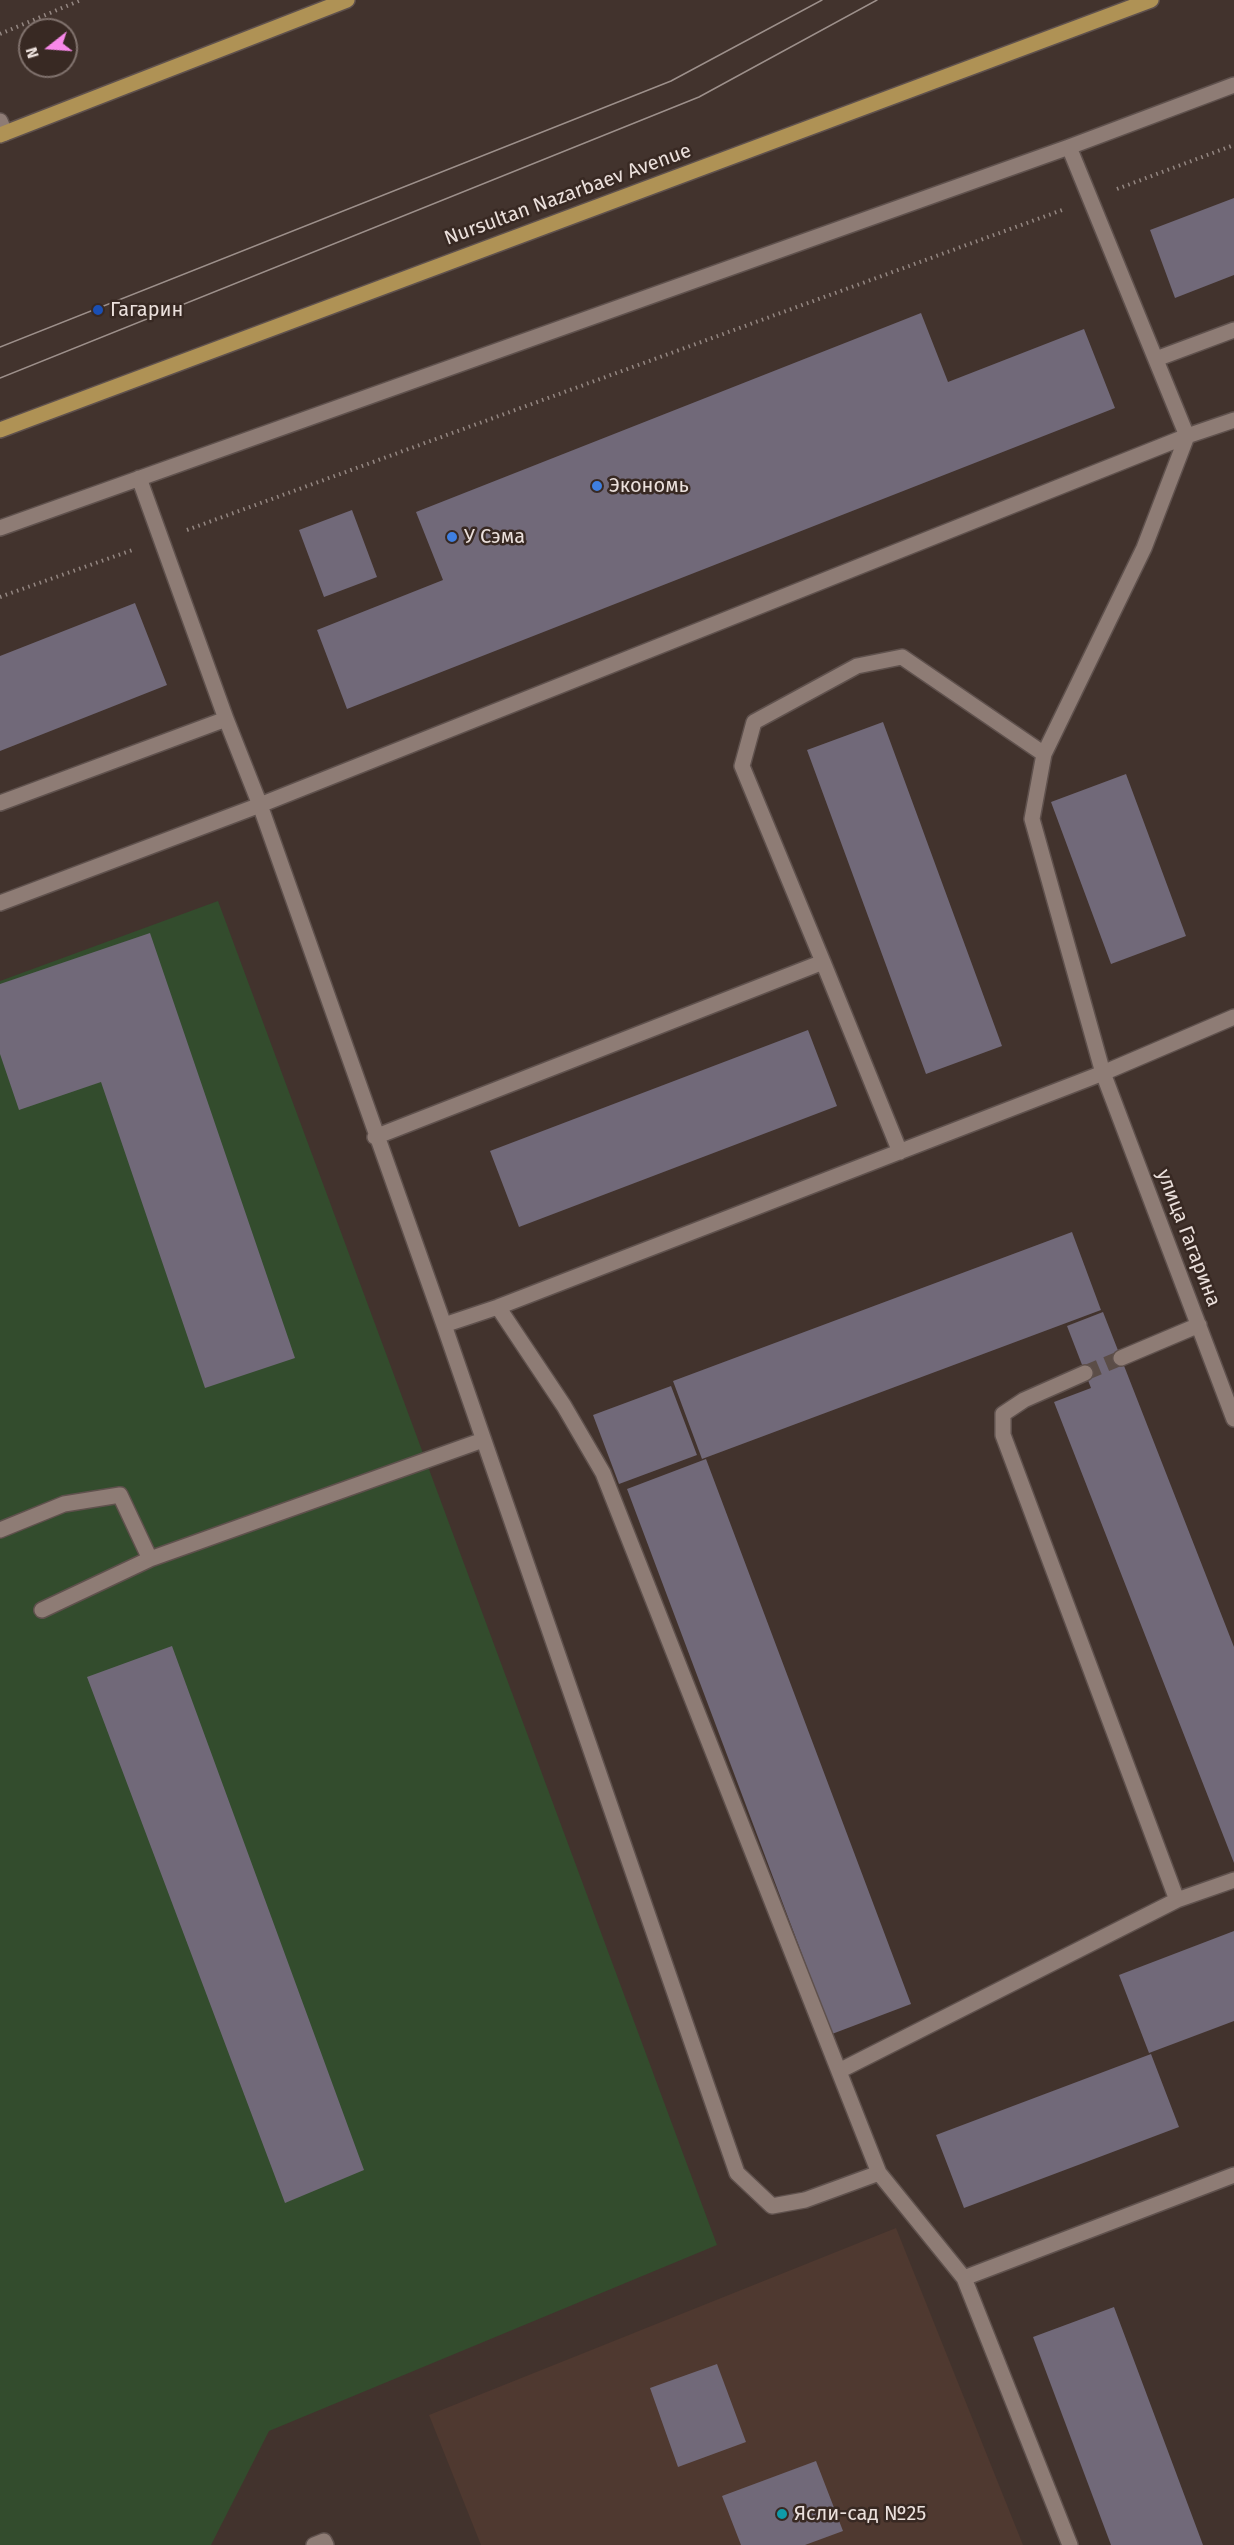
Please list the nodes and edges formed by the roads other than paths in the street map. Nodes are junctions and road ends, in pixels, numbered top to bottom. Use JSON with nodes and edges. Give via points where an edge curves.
{"nodes":[{"id":1,"x":347,"y":0,"type":"edge"},
{"id":2,"x":1151,"y":0,"type":"edge"},
{"id":3,"x":1234,"y":85,"type":"edge"},
{"id":4,"x":2,"y":129,"type":"edge"},
{"id":5,"x":1069,"y":147,"type":"junction"},
{"id":6,"x":1234,"y":330,"type":"edge"},
{"id":7,"x":1156,"y":359,"type":"junction"},
{"id":8,"x":1234,"y":420,"type":"edge"},
{"id":9,"x":0,"y":430,"type":"edge"},
{"id":10,"x":1187,"y":436,"type":"junction"},
{"id":11,"x":139,"y":478,"type":"junction"},
{"id":12,"x":0,"y":528,"type":"edge"},
{"id":13,"x":226,"y":719,"type":"junction"},
{"id":14,"x":1044,"y":754,"type":"junction"},
{"id":15,"x":0,"y":803,"type":"edge"},
{"id":16,"x":260,"y":805,"type":"junction"},
{"id":17,"x":0,"y":903,"type":"edge"},
{"id":18,"x":823,"y":962,"type":"junction"},
{"id":19,"x":1234,"y":1017,"type":"edge"},
{"id":20,"x":1103,"y":1072,"type":"junction"},
{"id":21,"x":375,"y":1137,"type":"junction"},
{"id":22,"x":900,"y":1152,"type":"junction"},
{"id":23,"x":498,"y":1307,"type":"junction"},
{"id":24,"x":444,"y":1325,"type":"junction"},
{"id":25,"x":1198,"y":1325,"type":"junction"},
{"id":26,"x":1120,"y":1358,"type":"tunnel mouth"},
{"id":27,"x":1085,"y":1373,"type":"tunnel mouth"},
{"id":28,"x":1234,"y":1419,"type":"edge"},
{"id":29,"x":483,"y":1440,"type":"junction"},
{"id":30,"x":0,"y":1530,"type":"edge"},
{"id":31,"x":150,"y":1559,"type":"junction"},
{"id":32,"x":42,"y":1610,"type":"dead end"},
{"id":33,"x":1234,"y":1880,"type":"edge"},
{"id":34,"x":1177,"y":1900,"type":"junction"},
{"id":35,"x":839,"y":2071,"type":"junction"},
{"id":36,"x":879,"y":2173,"type":"junction"},
{"id":37,"x":1234,"y":2175,"type":"edge"},
{"id":38,"x":964,"y":2278,"type":"junction"},
{"id":39,"x":314,"y":2545,"type":"edge"},
{"id":40,"x":326,"y":2545,"type":"edge"},
{"id":41,"x":1070,"y":2545,"type":"edge"}],
"edges":[{"from":1,"to":4,"type":"main road"},
{"from":2,"to":9,"type":"main road","name":"Nursultan Nazarbaev Avenue"},
{"from":3,"to":5,"type":"street"},
{"from":5,"to":7,"type":"street"},
{"from":5,"to":11,"type":"street"},
{"from":6,"to":7,"type":"street"},
{"from":7,"to":10,"type":"street"},
{"from":8,"to":10,"type":"street"},
{"from":10,"to":14,"type":"street","name":"улица Гагарина","via":[[1144,548]]},
{"from":10,"to":16,"type":"street"},
{"from":11,"to":12,"type":"street"},
{"from":11,"to":13,"type":"street"},
{"from":13,"to":15,"type":"street"},
{"from":13,"to":16,"type":"street"},
{"from":14,"to":18,"type":"street","via":[[902,657],[856,666],[754,723],[742,766]]},
{"from":14,"to":20,"type":"street","name":"улица Гагарина","via":[[1032,819]]},
{"from":16,"to":17,"type":"street"},
{"from":16,"to":21,"type":"street"},
{"from":18,"to":21,"type":"street"},
{"from":18,"to":22,"type":"street"},
{"from":19,"to":20,"type":"street"},
{"from":20,"to":22,"type":"street"},
{"from":20,"to":25,"type":"street","name":"улица Гагарина"},
{"from":21,"to":24,"type":"street"},
{"from":22,"to":23,"type":"street"},
{"from":23,"to":24,"type":"street"},
{"from":23,"to":35,"type":"street","via":[[603,1473]]},
{"from":24,"to":29,"type":"street"},
{"from":25,"to":26,"type":"street"},
{"from":25,"to":28,"type":"street","name":"улица Гагарина"},
{"from":27,"to":34,"type":"street","via":[[1024,1400],[1003,1414],[1003,1435]]},
{"from":29,"to":31,"type":"street"},
{"from":29,"to":36,"type":"street","via":[[737,2173],[772,2206],[805,2200]]},
{"from":30,"to":31,"type":"street","via":[[64,1504],[120,1495]]},
{"from":31,"to":32,"type":"street"},
{"from":33,"to":34,"type":"street"},
{"from":34,"to":35,"type":"street"},
{"from":35,"to":36,"type":"street"},
{"from":36,"to":38,"type":"street"},
{"from":37,"to":38,"type":"street"},
{"from":38,"to":41,"type":"street"},
{"from":39,"to":40,"type":"street","via":[[324,2541]]}]}
